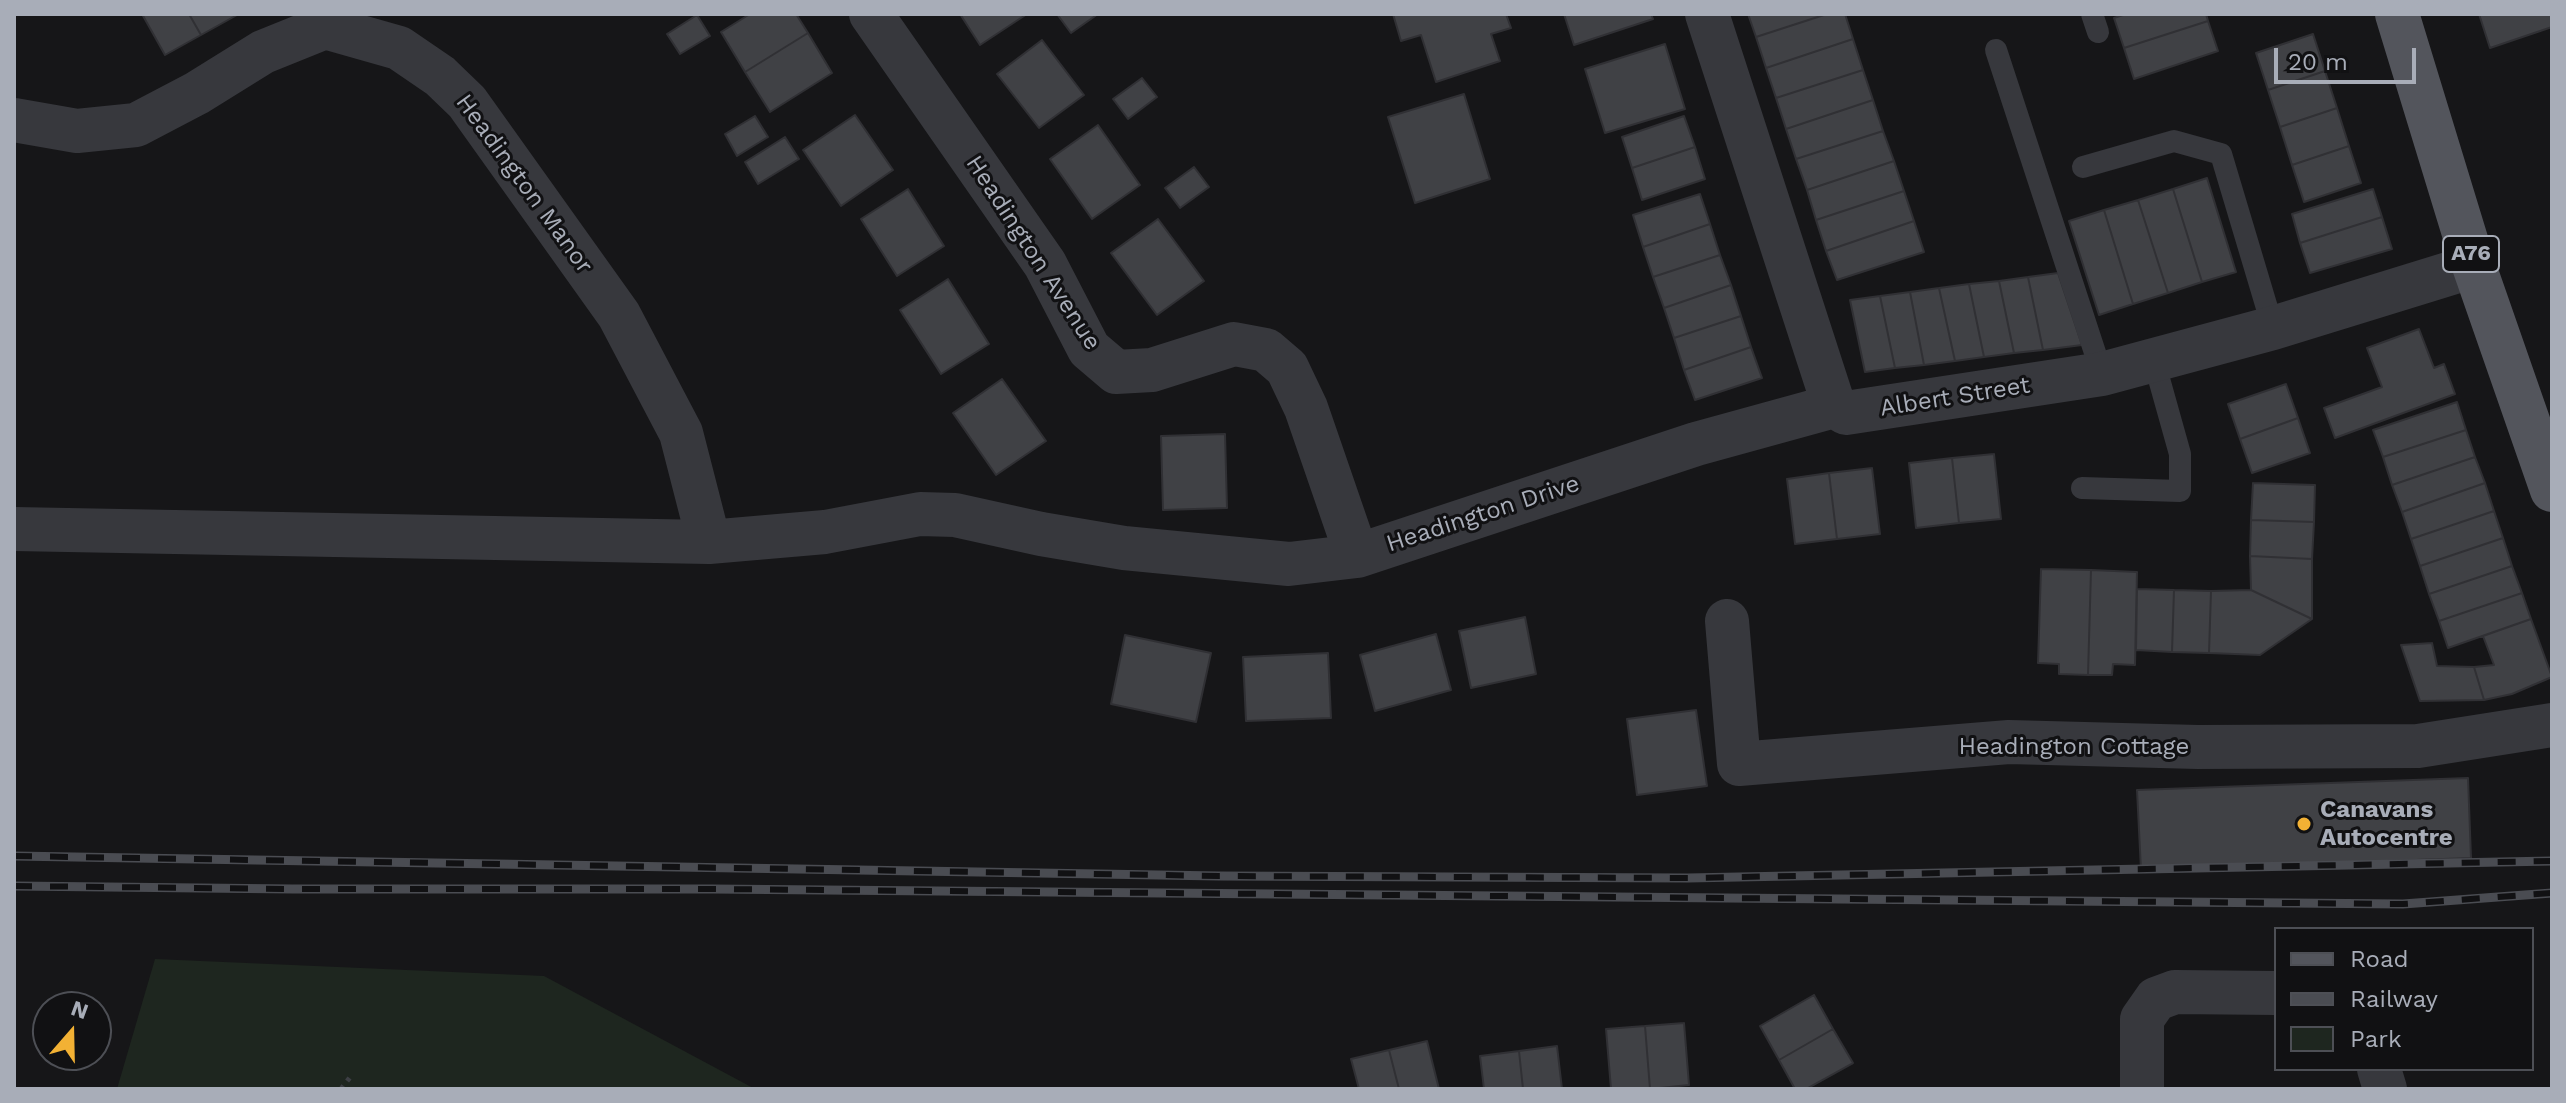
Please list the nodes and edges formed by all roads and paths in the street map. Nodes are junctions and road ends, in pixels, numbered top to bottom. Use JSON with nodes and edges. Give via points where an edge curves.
{"nodes":[{"id":1,"x":871,"y":14,"type":"edge"},
{"id":2,"x":1707,"y":14,"type":"edge"},
{"id":3,"x":2397,"y":14,"type":"edge"},
{"id":4,"x":1996,"y":50,"type":"dead end"},
{"id":5,"x":14,"y":120,"type":"edge"},
{"id":6,"x":2083,"y":167,"type":"dead end"},
{"id":7,"x":2474,"y":266,"type":"junction"},
{"id":8,"x":2273,"y":328,"type":"junction"},
{"id":9,"x":2154,"y":361,"type":"junction"},
{"id":10,"x":2102,"y":374,"type":"junction"},
{"id":11,"x":1834,"y":406,"type":"junction"},
{"id":12,"x":2549,"y":473,"type":"edge"},
{"id":13,"x":2082,"y":488,"type":"dead end"},
{"id":14,"x":14,"y":529,"type":"edge"},
{"id":15,"x":709,"y":542,"type":"junction"},
{"id":16,"x":1357,"y":556,"type":"junction"},
{"id":17,"x":1727,"y":621,"type":"dead end"},
{"id":18,"x":2552,"y":725,"type":"edge"},
{"id":19,"x":2274,"y":993,"type":"edge"},
{"id":20,"x":351,"y":1076,"type":"dead end"},
{"id":21,"x":341,"y":1089,"type":"edge"},
{"id":22,"x":2142,"y":1089,"type":"edge"}],
"edges":[{"from":1,"to":16,"type":"street","name":"Headington Avenue","via":[[1045,264],[1089,349],[1116,372],[1152,370],[1234,344],[1266,350],[1287,368]]},
{"from":2,"to":11,"type":"street"},
{"from":3,"to":7,"type":"main road","number":"A76"},
{"from":4,"to":10,"type":"lane"},
{"from":5,"to":15,"type":"street","name":"Headington Manor","via":[[77,131],[136,125],[263,52],[325,27],[399,48],[467,102],[619,315],[681,433]]},
{"from":6,"to":8,"type":"lane","via":[[2174,141],[2221,154]]},
{"from":7,"to":8,"type":"street","name":"Albert Street"},
{"from":7,"to":12,"type":"main road","number":"A76"},
{"from":8,"to":9,"type":"street","name":"Albert Street"},
{"from":9,"to":10,"type":"street","name":"Albert Street"},
{"from":9,"to":13,"type":"lane","via":[[2180,454],[2180,491]]},
{"from":10,"to":11,"type":"street","name":"Albert Street","via":[[1846,413]]},
{"from":11,"to":16,"type":"street","name":"Headington Drive","via":[[1696,444]]},
{"from":14,"to":15,"type":"street"},
{"from":15,"to":16,"type":"street","name":"Headington Drive","via":[[825,532],[920,514],[955,515],[1124,548],[1289,564]]},
{"from":17,"to":18,"type":"street","name":"Headington Cottage","via":[[1739,764],[2009,742],[2418,746]]},
{"from":19,"to":22,"type":"street","via":[[2175,992],[2156,999],[2142,1019]]},
{"from":20,"to":21,"type":"path"}]}
